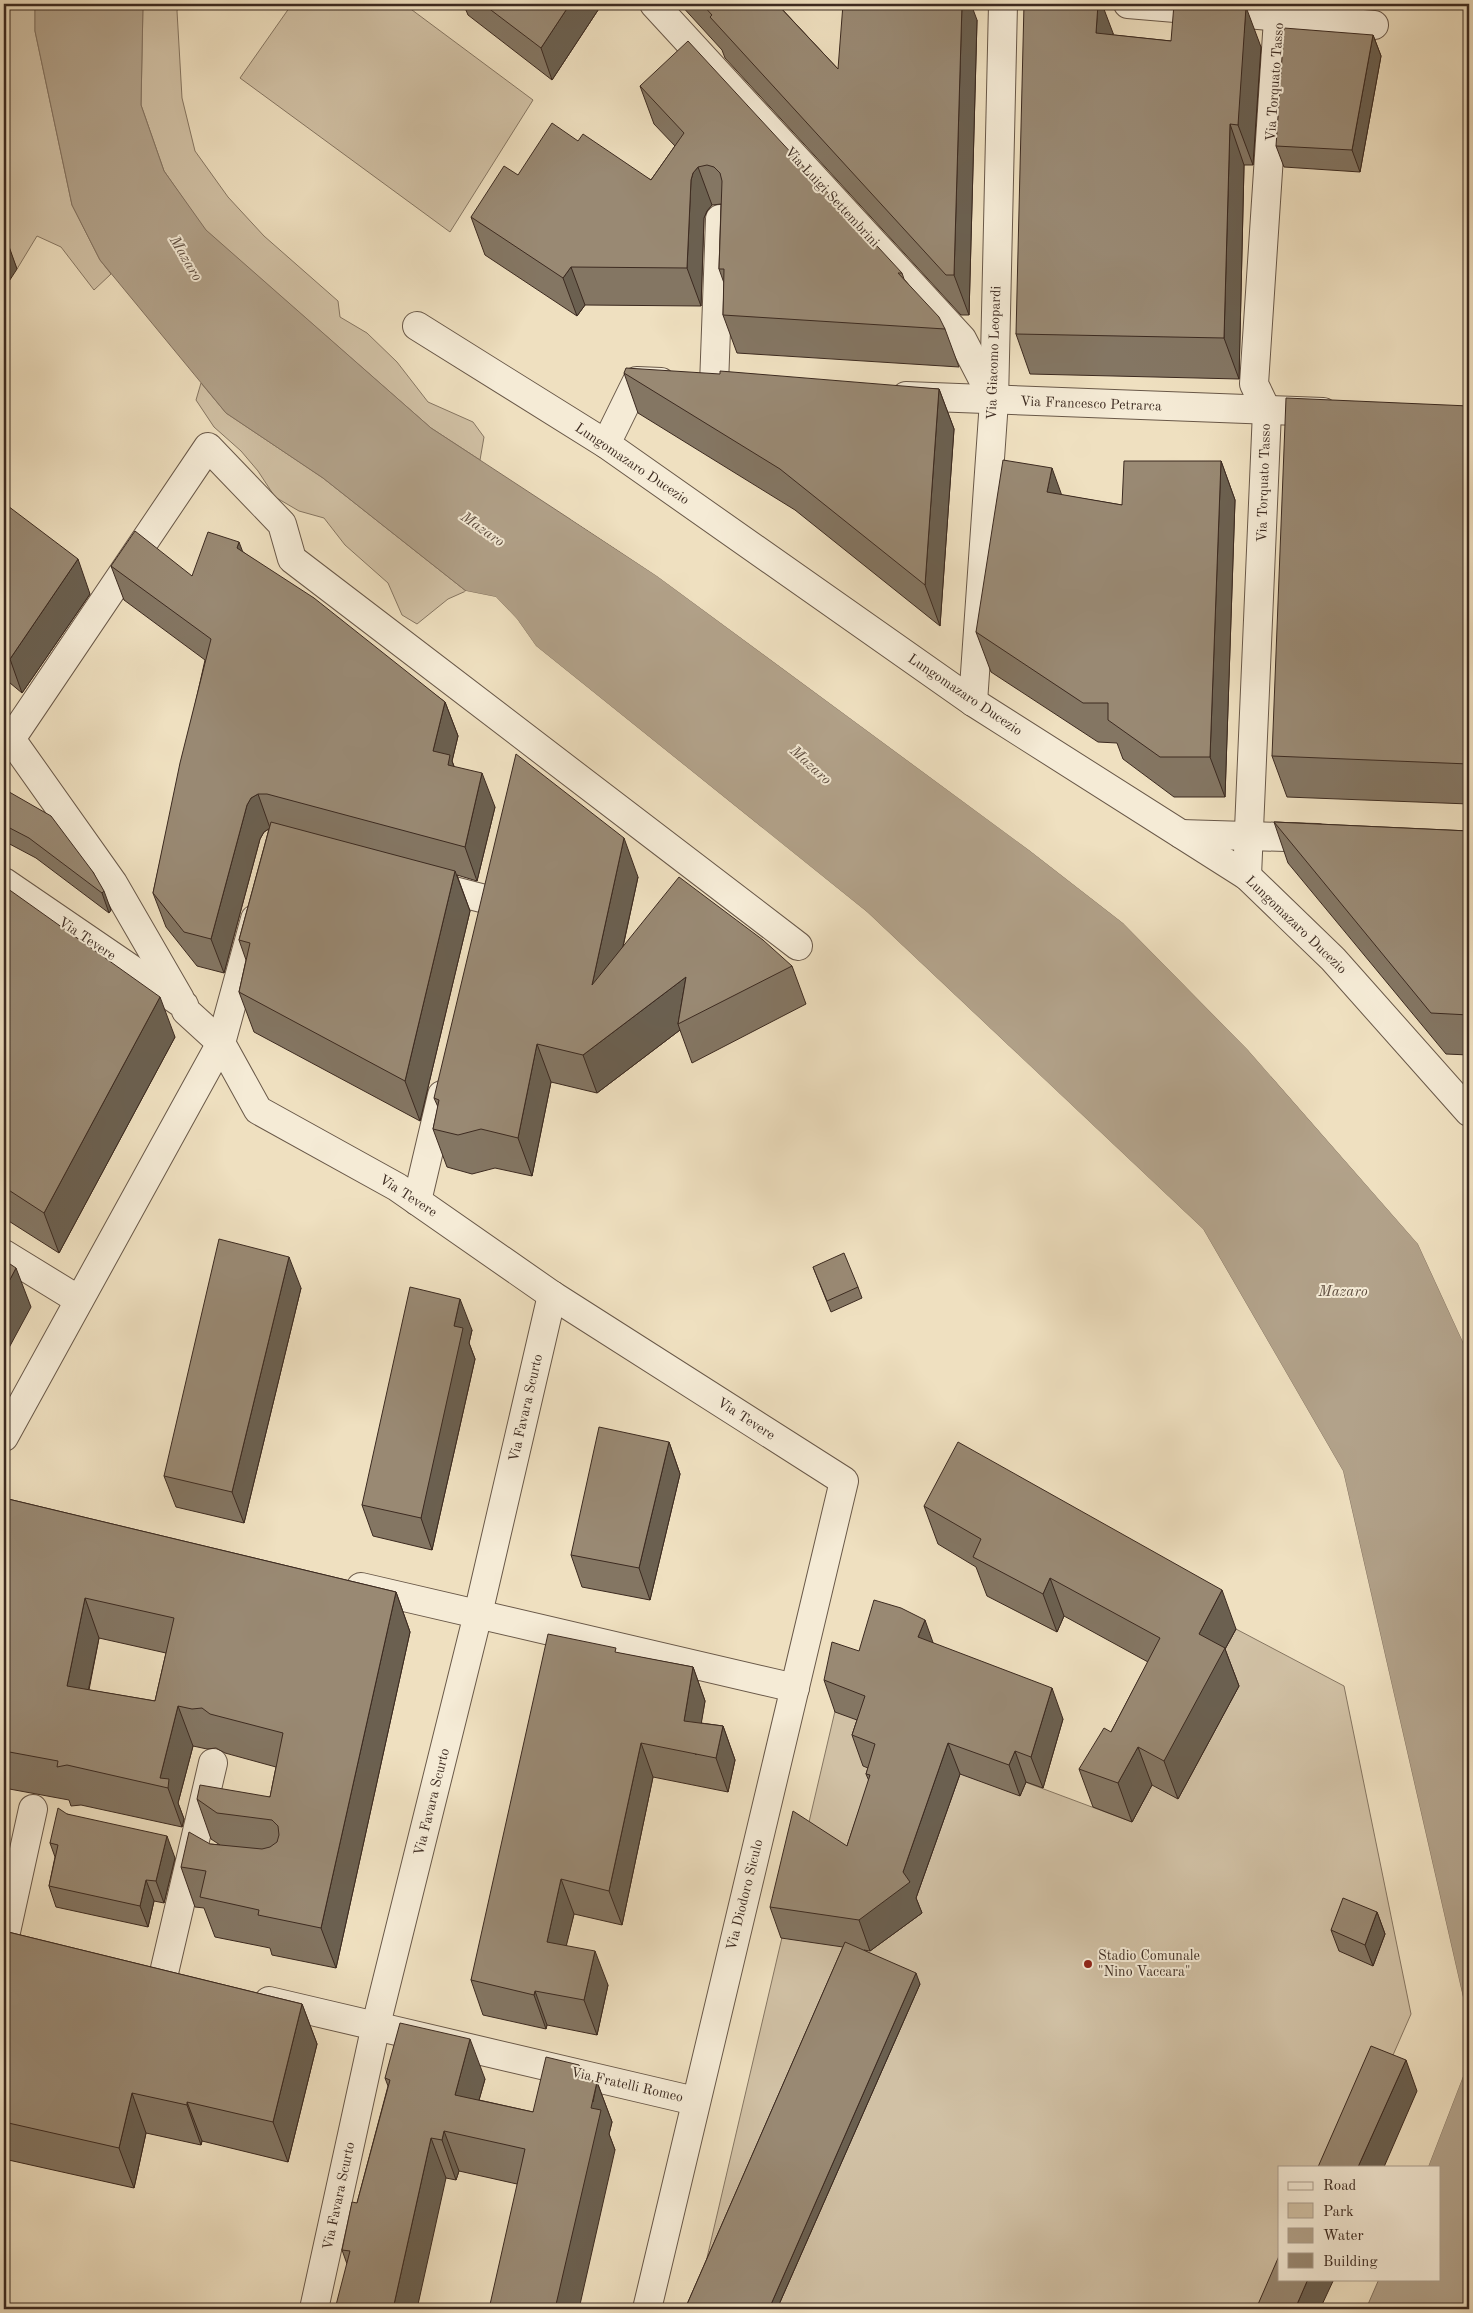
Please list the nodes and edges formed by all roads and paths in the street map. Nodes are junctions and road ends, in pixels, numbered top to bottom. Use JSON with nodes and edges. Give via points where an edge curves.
{"nodes":[{"id":1,"x":654,"y":4,"type":"edge"},
{"id":2,"x":1003,"y":4,"type":"edge"},
{"id":3,"x":1128,"y":4,"type":"edge"},
{"id":4,"x":1279,"y":10,"type":"edge"},
{"id":5,"x":1374,"y":25,"type":"dead end"},
{"id":6,"x":720,"y":219,"type":"edge"},
{"id":7,"x":417,"y":326,"type":"dead end"},
{"id":8,"x":884,"y":395,"type":"edge"},
{"id":9,"x":994,"y":401,"type":"junction"},
{"id":10,"x":1267,"y":410,"type":"junction"},
{"id":11,"x":1344,"y":412,"type":"edge"},
{"id":12,"x":606,"y":444,"type":"junction"},
{"id":13,"x":973,"y":702,"type":"junction"},
{"id":14,"x":527,"y":739,"type":"junction"},
{"id":15,"x":520,"y":767,"type":"edge"},
{"id":16,"x":1181,"y":834,"type":"junction"},
{"id":17,"x":1249,"y":836,"type":"junction"},
{"id":18,"x":1345,"y":838,"type":"edge"},
{"id":19,"x":496,"y":872,"type":"edge"},
{"id":20,"x":1247,"y":876,"type":"junction"},
{"id":21,"x":405,"y":878,"type":"edge"},
{"id":22,"x":4,"y":882,"type":"edge"},
{"id":23,"x":262,"y":891,"type":"edge"},
{"id":24,"x":489,"y":900,"type":"junction"},
{"id":25,"x":482,"y":929,"type":"edge"},
{"id":26,"x":798,"y":946,"type":"dead end"},
{"id":27,"x":184,"y":1006,"type":"junction"},
{"id":28,"x":221,"y":1043,"type":"junction"},
{"id":29,"x":447,"y":1074,"type":"edge"},
{"id":30,"x":1469,"y":1112,"type":"edge"},
{"id":31,"x":417,"y":1200,"type":"junction"},
{"id":32,"x":4,"y":1254,"type":"edge"},
{"id":33,"x":552,"y":1295,"type":"junction"},
{"id":34,"x":80,"y":1300,"type":"junction"},
{"id":35,"x":4,"y":1437,"type":"edge"},
{"id":36,"x":844,"y":1481,"type":"joint"},
{"id":37,"x":333,"y":1580,"type":"edge"},
{"id":38,"x":478,"y":1614,"type":"junction"},
{"id":39,"x":795,"y":1688,"type":"junction"},
{"id":40,"x":213,"y":1763,"type":"dead end"},
{"id":41,"x":33,"y":1809,"type":"dead end"},
{"id":42,"x":165,"y":1839,"type":"edge"},
{"id":43,"x":194,"y":1846,"type":"junction"},
{"id":44,"x":218,"y":1862,"type":"edge"},
{"id":45,"x":4,"y":1941,"type":"edge"},
{"id":46,"x":32,"y":1947,"type":"edge"},
{"id":47,"x":135,"y":1970,"type":"edge"},
{"id":48,"x":241,"y":1994,"type":"edge"},
{"id":49,"x":376,"y":2025,"type":"junction"},
{"id":50,"x":695,"y":2101,"type":"junction"},
{"id":51,"x":314,"y":2309,"type":"edge"},
{"id":52,"x":647,"y":2309,"type":"edge"}],
"edges":[{"from":1,"to":9,"type":"street","name":"Via Luigi Settembrini","via":[[962,339]]},
{"from":2,"to":9,"type":"street","name":"Via Giacomo Leopardi"},
{"from":3,"to":4,"type":"street"},
{"from":4,"to":5,"type":"street"},
{"from":4,"to":10,"type":"street","name":"Via Torquato Tasso","via":[[1254,384]]},
{"from":6,"to":12,"type":"street","via":[[724,386],[637,381]]},
{"from":7,"to":12,"type":"street","name":"Lungomazaro Ducezio"},
{"from":8,"to":9,"type":"street","name":"Via Francesco Petrarca"},
{"from":9,"to":10,"type":"street","name":"Via Francesco Petrarca"},
{"from":9,"to":13,"type":"street","name":"Via Giacomo Leopardi"},
{"from":10,"to":11,"type":"street","name":"Via Francesco Petrarca"},
{"from":10,"to":17,"type":"street","name":"Via Torquato Tasso"},
{"from":12,"to":13,"type":"street","name":"Lungomazaro Ducezio"},
{"from":13,"to":16,"type":"street","name":"Lungomazaro Ducezio"},
{"from":14,"to":15,"type":"street"},
{"from":14,"to":26,"type":"street"},
{"from":14,"to":27,"type":"street","via":[[292,560],[282,524],[208,447],[11,739],[113,883]]},
{"from":16,"to":17,"type":"street"},
{"from":16,"to":20,"type":"street","name":"Lungomazaro Ducezio"},
{"from":17,"to":18,"type":"street"},
{"from":17,"to":20,"type":"street","name":"Via Torquato Tasso"},
{"from":19,"to":24,"type":"street"},
{"from":20,"to":30,"type":"street","name":"Lungomazaro Ducezio","via":[[1333,959]]},
{"from":21,"to":24,"type":"street"},
{"from":22,"to":27,"type":"street","name":"Via Tevere"},
{"from":23,"to":28,"type":"street"},
{"from":24,"to":25,"type":"street"},
{"from":27,"to":28,"type":"street","name":"Via Tevere"},
{"from":28,"to":31,"type":"street","name":"Via Tevere","via":[[258,1110]]},
{"from":28,"to":34,"type":"street"},
{"from":29,"to":31,"type":"street"},
{"from":31,"to":33,"type":"street","name":"Via Tevere"},
{"from":32,"to":34,"type":"street"},
{"from":33,"to":36,"type":"street","name":"Via Tevere"},
{"from":33,"to":38,"type":"street","name":"Via Favara Scurto"},
{"from":34,"to":35,"type":"street"},
{"from":36,"to":39,"type":"street","name":"Via Diodoro Siculo"},
{"from":37,"to":38,"type":"street"},
{"from":38,"to":39,"type":"street"},
{"from":38,"to":49,"type":"street","name":"Via Favara Scurto"},
{"from":39,"to":50,"type":"street","name":"Via Diodoro Siculo"},
{"from":40,"to":43,"type":"street"},
{"from":41,"to":45,"type":"street"},
{"from":42,"to":43,"type":"street"},
{"from":43,"to":44,"type":"street"},
{"from":43,"to":47,"type":"street","via":[[173,1979]]},
{"from":45,"to":46,"type":"street"},
{"from":48,"to":49,"type":"street","name":"Via Fratelli Romeo"},
{"from":49,"to":50,"type":"street","name":"Via Fratelli Romeo"},
{"from":49,"to":51,"type":"street","name":"Via Favara Scurto"},
{"from":50,"to":52,"type":"street","name":"Via Diodoro Siculo"}]}
